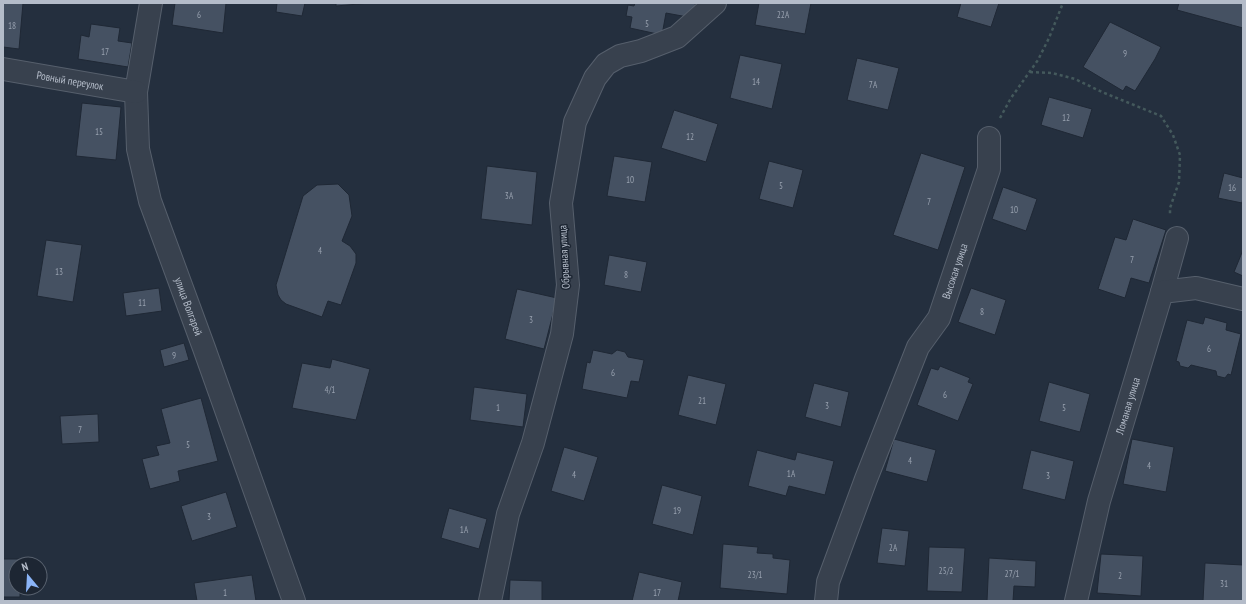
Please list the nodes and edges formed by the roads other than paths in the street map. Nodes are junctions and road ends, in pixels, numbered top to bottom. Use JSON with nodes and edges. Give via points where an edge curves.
{"nodes":[{"id":1,"x":151,"y":3,"type":"edge"},
{"id":2,"x":715,"y":3,"type":"edge"},
{"id":3,"x":3,"y":69,"type":"edge"},
{"id":4,"x":136,"y":92,"type":"junction"},
{"id":5,"x":989,"y":138,"type":"road end"},
{"id":6,"x":1177,"y":238,"type":"road end"},
{"id":7,"x":1162,"y":292,"type":"junction"},
{"id":8,"x":1243,"y":299,"type":"edge"},
{"id":9,"x":294,"y":601,"type":"edge"},
{"id":10,"x":490,"y":601,"type":"edge"},
{"id":11,"x":826,"y":601,"type":"edge"},
{"id":12,"x":1076,"y":601,"type":"edge"}],
"edges":[{"from":1,"to":4,"type":"street","name":"улица Волгарей"},
{"from":2,"to":10,"type":"street","name":"Обрывная улица","via":[[678,37],[642,51],[620,56],[606,64],[595,78],[575,122],[561,203],[568,285],[562,334],[533,443],[508,514]]},
{"from":3,"to":4,"type":"street","name":"Ровный переулок"},
{"from":4,"to":9,"type":"street","name":"улица Волгарей","via":[[138,149],[150,201]]},
{"from":5,"to":11,"type":"street","name":"Высокая улица","via":[[989,169],[939,318],[918,347],[828,582]]},
{"from":6,"to":7,"type":"street","name":"Ломаная улица"},
{"from":7,"to":8,"type":"street","via":[[1196,288]]},
{"from":7,"to":12,"type":"street","name":"Ломаная улица","via":[[1099,501]]}]}
